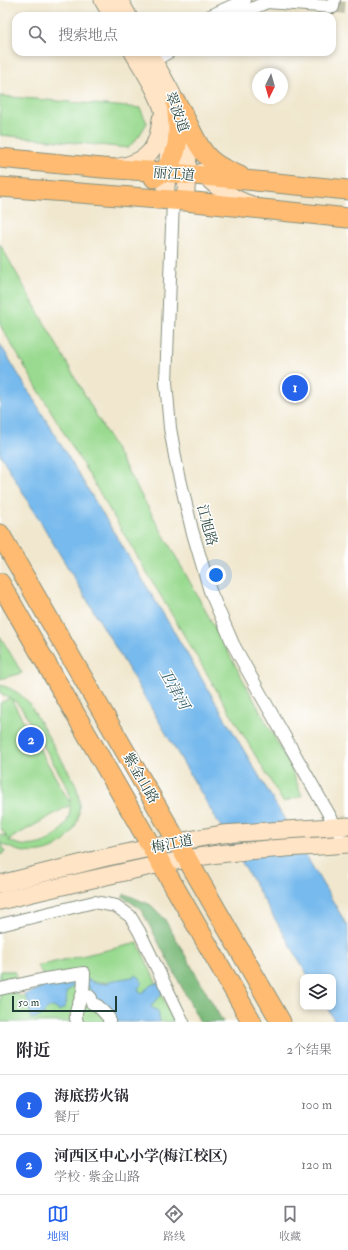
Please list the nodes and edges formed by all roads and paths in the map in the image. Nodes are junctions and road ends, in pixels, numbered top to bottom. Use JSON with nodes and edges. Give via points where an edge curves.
{"nodes":[{"id":1,"x":103,"y":0,"type":"edge"},
{"id":2,"x":119,"y":0,"type":"edge"},
{"id":3,"x":245,"y":0,"type":"edge"},
{"id":4,"x":334,"y":0,"type":"tunnel mouth"},
{"id":5,"x":110,"y":12,"type":"edge"},
{"id":6,"x":126,"y":12,"type":"edge"},
{"id":7,"x":219,"y":12,"type":"edge"},
{"id":8,"x":245,"y":12,"type":"edge"},
{"id":9,"x":135,"y":56,"type":"edge"},
{"id":10,"x":151,"y":56,"type":"edge"},
{"id":11,"x":168,"y":103,"type":"junction"},
{"id":12,"x":183,"y":146,"type":"junction"},
{"id":13,"x":0,"y":158,"type":"edge"},
{"id":14,"x":102,"y":168,"type":"junction"},
{"id":15,"x":166,"y":171,"type":"junction"},
{"id":16,"x":196,"y":175,"type":"junction"},
{"id":17,"x":258,"y":182,"type":"junction"},
{"id":18,"x":0,"y":187,"type":"edge"},
{"id":19,"x":348,"y":190,"type":"edge"},
{"id":20,"x":97,"y":195,"type":"junction"},
{"id":21,"x":174,"y":201,"type":"junction"},
{"id":22,"x":263,"y":209,"type":"junction"},
{"id":23,"x":348,"y":218,"type":"edge"},
{"id":24,"x":0,"y":534,"type":"edge"},
{"id":25,"x":0,"y":583,"type":"edge"},
{"id":26,"x":342,"y":826,"type":"edge"},
{"id":27,"x":178,"y":842,"type":"junction"},
{"id":28,"x":348,"y":845,"type":"edge"},
{"id":29,"x":151,"y":847,"type":"junction"},
{"id":30,"x":188,"y":859,"type":"junction"},
{"id":31,"x":162,"y":865,"type":"junction"},
{"id":32,"x":0,"y":884,"type":"edge"},
{"id":33,"x":0,"y":901,"type":"edge"},
{"id":34,"x":0,"y":924,"type":"edge"},
{"id":35,"x":83,"y":987,"type":"junction"},
{"id":36,"x":0,"y":989,"type":"edge"},
{"id":37,"x":77,"y":1022,"type":"edge"},
{"id":38,"x":109,"y":1022,"type":"edge"},
{"id":39,"x":183,"y":1022,"type":"edge"},
{"id":40,"x":252,"y":1022,"type":"edge"},
{"id":41,"x":281,"y":1022,"type":"edge"}],
"edges":[{"from":1,"to":5,"type":"street"},
{"from":2,"to":6,"type":"street"},
{"from":3,"to":7,"type":"street"},
{"from":4,"to":8,"type":"street","via":[[333,7],[268,2]]},
{"from":9,"to":11,"type":"street","name":"翠波道","via":[[150,82]]},
{"from":10,"to":11,"type":"street","name":"翠波道"},
{"from":11,"to":12,"type":"main road"},
{"from":11,"to":14,"type":"street","via":[[149,155],[129,165]]},
{"from":11,"to":15,"type":"street","name":"翠波道"},
{"from":11,"to":17,"type":"main road","via":[[185,116],[196,139],[211,160],[226,170]]},
{"from":12,"to":15,"type":"main road","via":[[175,153]]},
{"from":12,"to":16,"type":"street"},
{"from":13,"to":14,"type":"main road","name":"丽江道"},
{"from":14,"to":15,"type":"main road","name":"丽江道"},
{"from":15,"to":16,"type":"main road","name":"丽江道"},
{"from":15,"to":20,"type":"main road","via":[[140,184]]},
{"from":15,"to":21,"type":"street","name":"翠波道"},
{"from":16,"to":17,"type":"main road","name":"丽江道"},
{"from":16,"to":21,"type":"street"},
{"from":16,"to":22,"type":"street","via":[[236,199]]},
{"from":17,"to":19,"type":"main road","name":"丽江道"},
{"from":18,"to":20,"type":"main road","name":"丽江道"},
{"from":20,"to":21,"type":"main road","name":"丽江道"},
{"from":21,"to":22,"type":"main road","name":"丽江道"},
{"from":21,"to":26,"type":"street","name":"江旭路","via":[[166,382],[170,428],[192,530],[210,591],[233,644],[265,702]]},
{"from":22,"to":23,"type":"main road","name":"丽江道"},
{"from":24,"to":27,"type":"main road","name":"紫金山路"},
{"from":25,"to":29,"type":"main road","name":"紫金山路"},
{"from":26,"to":27,"type":"street","name":"梅江道","via":[[222,834]]},
{"from":26,"to":28,"type":"street","name":"江旭路"},
{"from":27,"to":29,"type":"street","name":"梅江道"},
{"from":27,"to":30,"type":"main road","name":"紫金山路"},
{"from":28,"to":30,"type":"street","name":"梅江道","via":[[230,853]]},
{"from":29,"to":31,"type":"main road","name":"紫金山路"},
{"from":29,"to":32,"type":"street","name":"梅江道"},
{"from":30,"to":31,"type":"street","name":"梅江道"},
{"from":30,"to":41,"type":"main road","name":"紫金山路"},
{"from":31,"to":33,"type":"street","name":"梅江道"},
{"from":31,"to":40,"type":"main road","name":"紫金山路"},
{"from":34,"to":39,"type":"street","via":[[94,902],[116,906],[130,916],[140,931]]},
{"from":35,"to":36,"type":"street","via":[[84,972]]},
{"from":35,"to":37,"type":"street","via":[[77,1007]]},
{"from":35,"to":38,"type":"street","via":[[92,1003],[98,1006]]}]}
